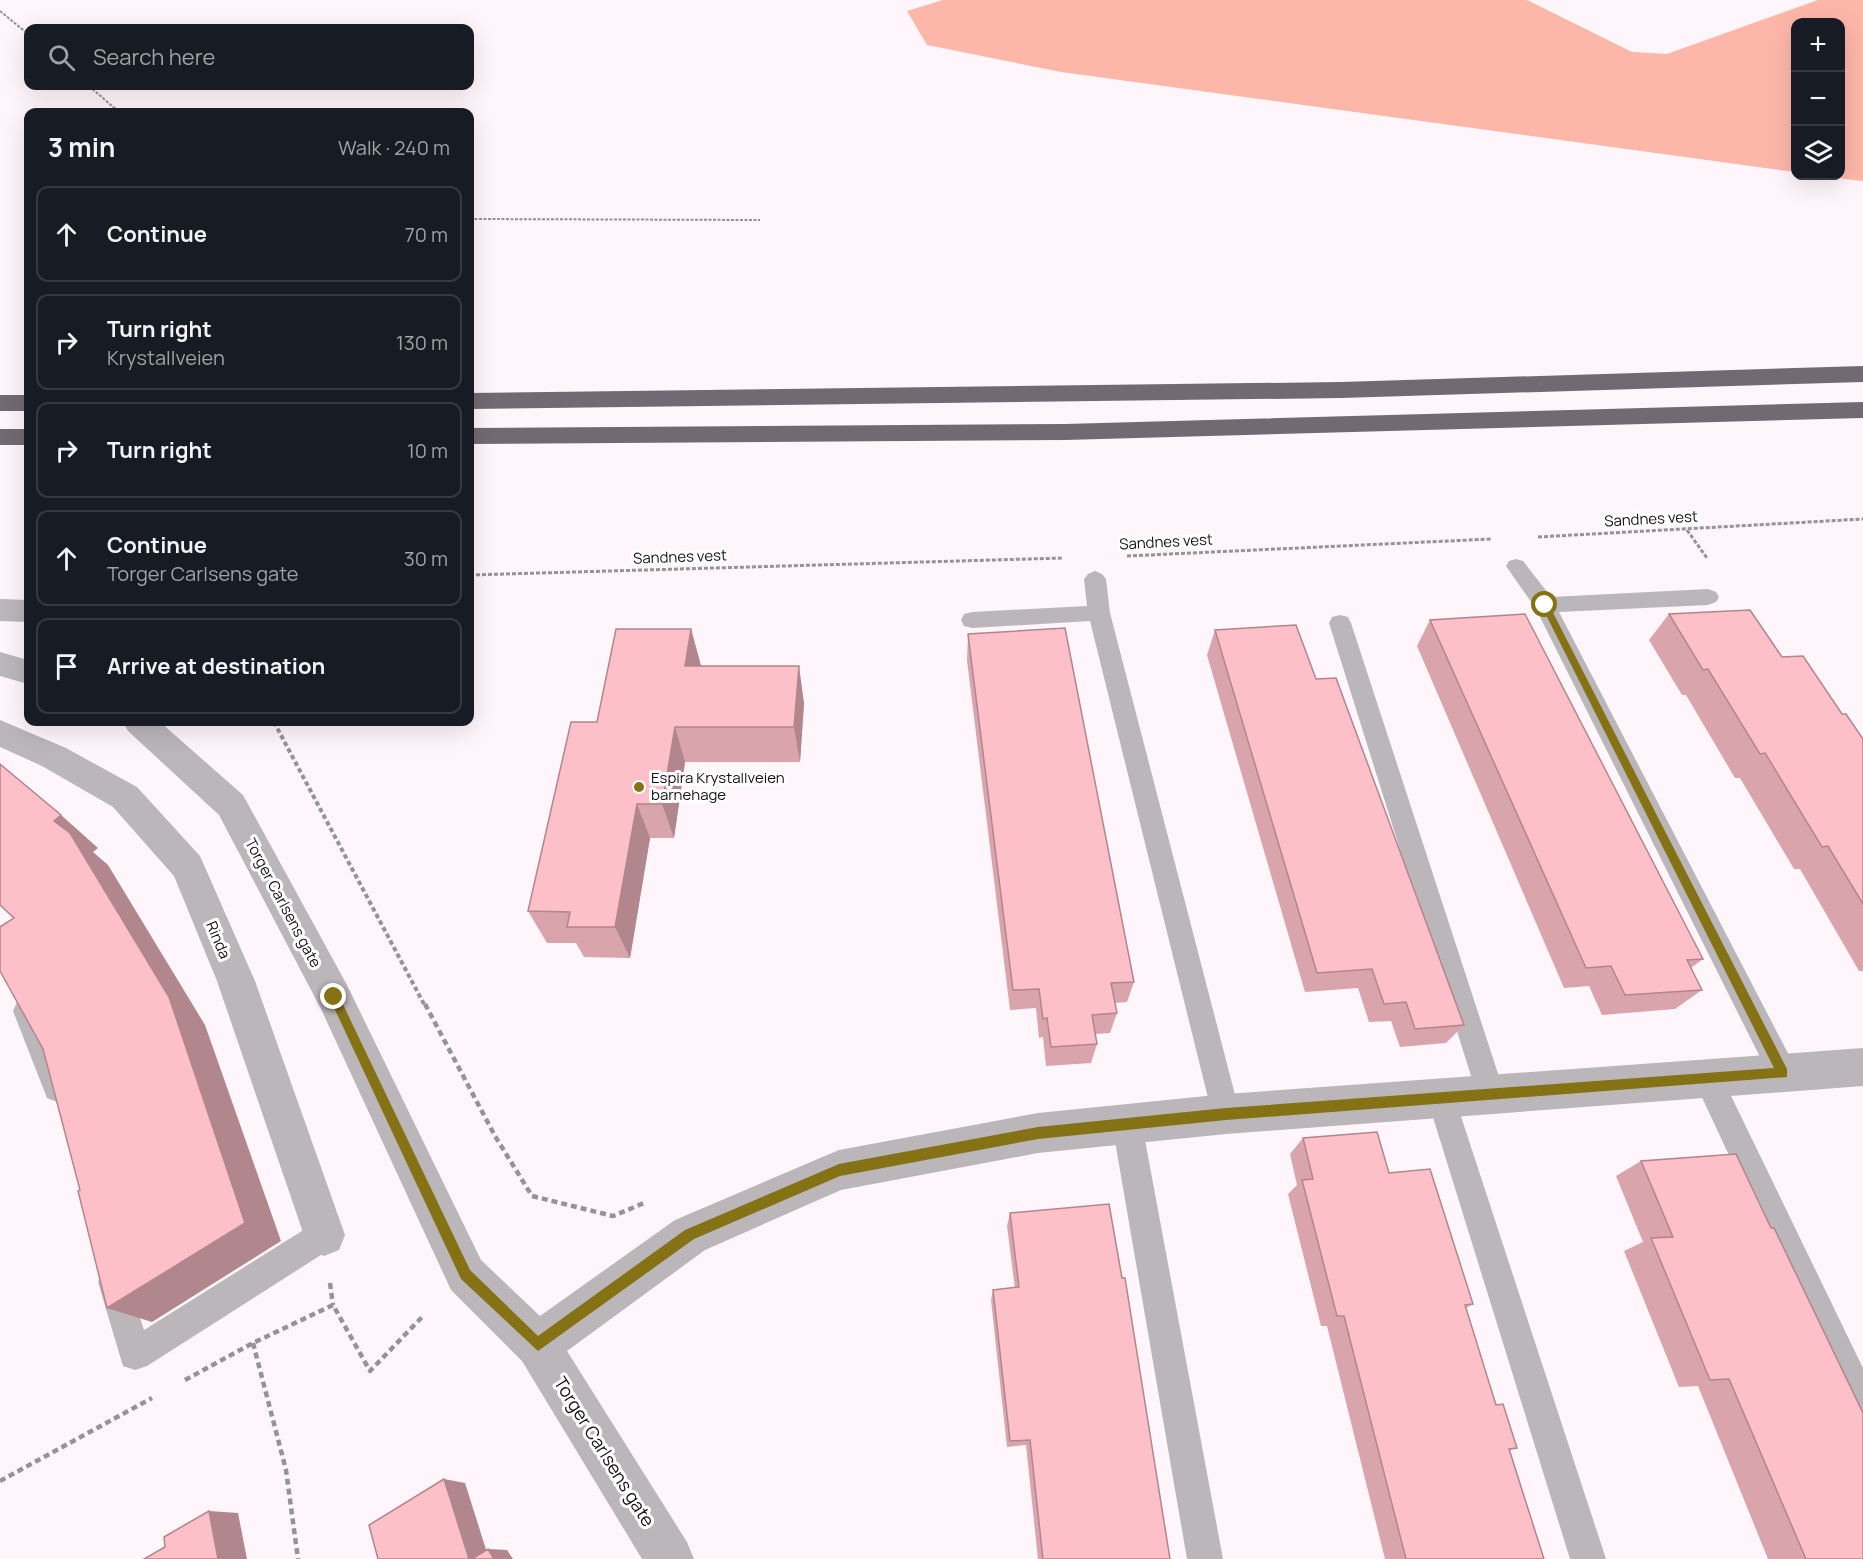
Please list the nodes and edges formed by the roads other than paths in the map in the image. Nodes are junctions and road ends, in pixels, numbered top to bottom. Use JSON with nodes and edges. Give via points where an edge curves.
{"nodes":[{"id":1,"x":1863,"y":374,"type":"edge"},
{"id":2,"x":474,"y":401,"type":"edge"},
{"id":3,"x":0,"y":403,"type":"edge"},
{"id":4,"x":24,"y":403,"type":"edge"},
{"id":5,"x":1863,"y":410,"type":"edge"},
{"id":6,"x":474,"y":436,"type":"edge"},
{"id":7,"x":0,"y":437,"type":"edge"},
{"id":8,"x":24,"y":437,"type":"edge"},
{"id":9,"x":1516,"y":566,"type":"dead end"},
{"id":10,"x":1095,"y":579,"type":"dead end"},
{"id":11,"x":1708,"y":597,"type":"dead end"},
{"id":12,"x":1545,"y":605,"type":"junction"},
{"id":13,"x":0,"y":610,"type":"edge"},
{"id":14,"x":24,"y":611,"type":"edge"},
{"id":15,"x":1099,"y":613,"type":"junction"},
{"id":16,"x":972,"y":620,"type":"dead end"},
{"id":17,"x":1340,"y":623,"type":"dead end"},
{"id":18,"x":0,"y":664,"type":"edge"},
{"id":19,"x":24,"y":671,"type":"edge"},
{"id":20,"x":143,"y":726,"type":"edge"},
{"id":21,"x":0,"y":734,"type":"edge"},
{"id":22,"x":17,"y":985,"type":"edge"},
{"id":23,"x":1863,"y":1067,"type":"edge"},
{"id":24,"x":1783,"y":1073,"type":"junction"},
{"id":25,"x":1708,"y":1079,"type":"junction"},
{"id":26,"x":1491,"y":1095,"type":"junction"},
{"id":27,"x":1441,"y":1098,"type":"junction"},
{"id":28,"x":1226,"y":1114,"type":"junction"},
{"id":29,"x":66,"y":1115,"type":"edge"},
{"id":30,"x":1127,"y":1124,"type":"junction"},
{"id":31,"x":324,"y":1235,"type":"joint"},
{"id":32,"x":105,"y":1252,"type":"edge"},
{"id":33,"x":538,"y":1345,"type":"junction"},
{"id":34,"x":1863,"y":1404,"type":"edge"},
{"id":35,"x":670,"y":1559,"type":"edge"},
{"id":36,"x":1205,"y":1559,"type":"edge"},
{"id":37,"x":1588,"y":1559,"type":"edge"}],
"edges":[{"from":1,"to":2,"type":"highway","via":[[1076,395]]},
{"from":3,"to":4,"type":"highway"},
{"from":5,"to":6,"type":"highway","via":[[1065,432]]},
{"from":7,"to":8,"type":"highway"},
{"from":9,"to":12,"type":"lane"},
{"from":10,"to":15,"type":"lane"},
{"from":11,"to":12,"type":"lane"},
{"from":12,"to":24,"type":"lane"},
{"from":13,"to":14,"type":"street"},
{"from":15,"to":16,"type":"lane"},
{"from":15,"to":28,"type":"lane"},
{"from":17,"to":26,"type":"lane"},
{"from":18,"to":19,"type":"street"},
{"from":20,"to":33,"type":"street","name":"Torger Carlsens gate","via":[[231,805],[334,997],[466,1275]]},
{"from":21,"to":31,"type":"street","name":"Rinda","via":[[54,757],[125,797],[188,867],[236,981]]},
{"from":22,"to":29,"type":"lane"},
{"from":23,"to":24,"type":"street"},
{"from":24,"to":25,"type":"street"},
{"from":25,"to":26,"type":"street"},
{"from":25,"to":34,"type":"lane"},
{"from":26,"to":27,"type":"street"},
{"from":27,"to":28,"type":"street"},
{"from":27,"to":37,"type":"lane"},
{"from":28,"to":30,"type":"street"},
{"from":30,"to":33,"type":"street","via":[[1038,1133],[839,1170],[690,1234]]},
{"from":30,"to":36,"type":"lane"},
{"from":31,"to":32,"type":"lane","via":[[135,1354]]},
{"from":33,"to":35,"type":"street","name":"Torger Carlsens gate"}]}
